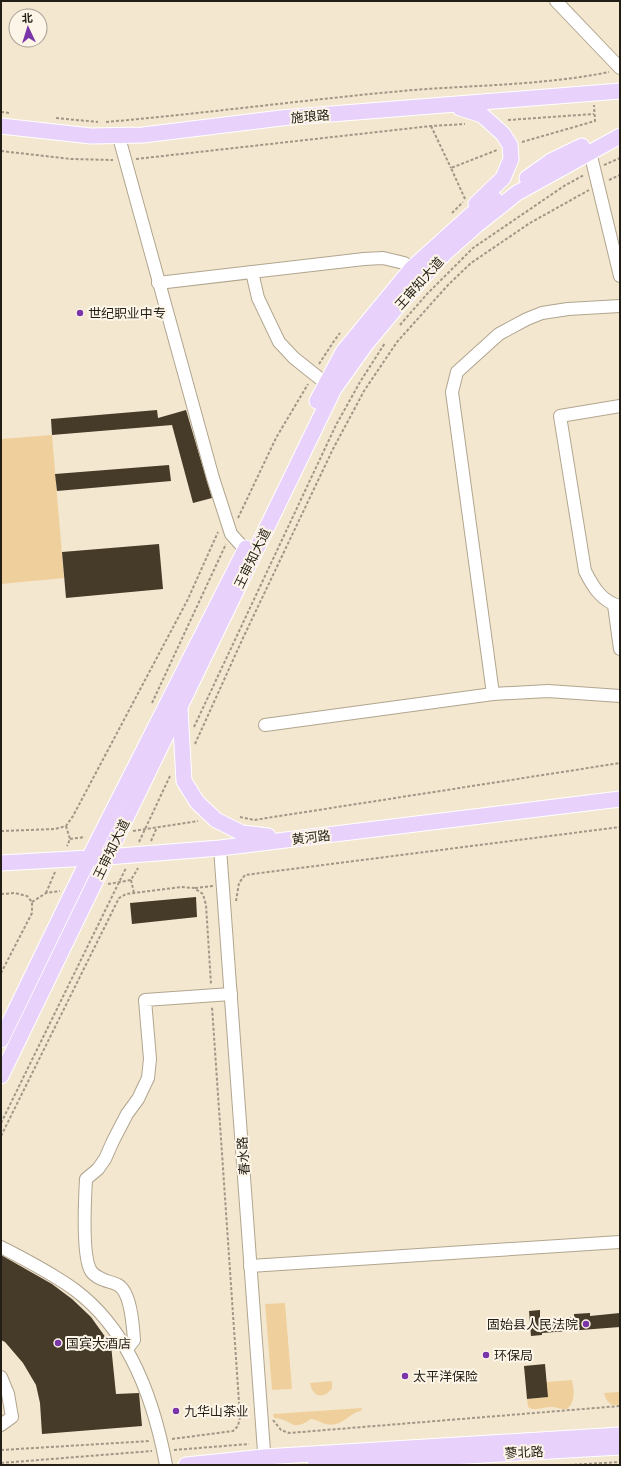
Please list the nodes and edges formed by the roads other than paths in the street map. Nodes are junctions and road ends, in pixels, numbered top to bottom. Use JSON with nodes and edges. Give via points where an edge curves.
{"nodes":[{"id":1,"x":556,"y":1,"type":"edge"},
{"id":2,"x":616,"y":69,"type":"edge"},
{"id":3,"x":620,"y":91,"type":"edge"},
{"id":4,"x":620,"y":96,"type":"edge"},
{"id":5,"x":460,"y":108,"type":"junction"},
{"id":6,"x":1,"y":126,"type":"edge"},
{"id":7,"x":620,"y":126,"type":"edge"},
{"id":8,"x":1,"y":133,"type":"edge"},
{"id":9,"x":620,"y":136,"type":"edge"},
{"id":10,"x":120,"y":141,"type":"junction"},
{"id":11,"x":590,"y":152,"type":"junction"},
{"id":12,"x":459,"y":225,"type":"junction"},
{"id":13,"x":444,"y":254,"type":"junction"},
{"id":14,"x":252,"y":272,"type":"junction"},
{"id":15,"x":418,"y":273,"type":"junction"},
{"id":16,"x":620,"y":276,"type":"edge"},
{"id":17,"x":158,"y":283,"type":"junction"},
{"id":18,"x":620,"y":306,"type":"edge"},
{"id":19,"x":330,"y":386,"type":"junction"},
{"id":20,"x":620,"y":406,"type":"edge"},
{"id":21,"x":249,"y":554,"type":"junction"},
{"id":22,"x":617,"y":606,"type":"edge"},
{"id":23,"x":620,"y":649,"type":"edge"},
{"id":24,"x":494,"y":694,"type":"junction"},
{"id":25,"x":620,"y":696,"type":"edge"},
{"id":26,"x":180,"y":708,"type":"junction"},
{"id":27,"x":264,"y":725,"type":"dead end"},
{"id":28,"x":620,"y":799,"type":"edge"},
{"id":29,"x":293,"y":839,"type":"junction"},
{"id":30,"x":220,"y":848,"type":"junction"},
{"id":31,"x":107,"y":857,"type":"junction"},
{"id":32,"x":89,"y":858,"type":"junction"},
{"id":33,"x":1,"y":863,"type":"edge"},
{"id":34,"x":231,"y":994,"type":"junction"},
{"id":35,"x":1,"y":1040,"type":"edge"},
{"id":36,"x":1,"y":1076,"type":"edge"},
{"id":37,"x":620,"y":1242,"type":"edge"},
{"id":38,"x":1,"y":1247,"type":"edge"},
{"id":39,"x":250,"y":1266,"type":"junction"},
{"id":40,"x":127,"y":1349,"type":"junction"},
{"id":41,"x":1,"y":1377,"type":"edge"},
{"id":42,"x":1,"y":1424,"type":"edge"},
{"id":43,"x":620,"y":1435,"type":"edge"},
{"id":44,"x":620,"y":1447,"type":"edge"},
{"id":45,"x":265,"y":1461,"type":"edge"},
{"id":46,"x":166,"y":1465,"type":"edge"},
{"id":47,"x":186,"y":1465,"type":"edge"},
{"id":48,"x":308,"y":1465,"type":"edge"}],
"edges":[{"from":1,"to":2,"type":"street"},
{"from":3,"to":6,"type":"main road","name":"施琅路","via":[[281,118],[143,135],[91,136]]},
{"from":4,"to":5,"type":"main road","name":"施琅路"},
{"from":5,"to":10,"type":"main road","name":"施琅路"},
{"from":5,"to":12,"type":"main road","via":[[482,115],[503,134],[510,145],[512,159],[503,178],[472,207]]},
{"from":7,"to":12,"type":"main road","via":[[551,161],[474,212]]},
{"from":8,"to":10,"type":"main road","name":"施琅路","via":[[62,141]]},
{"from":9,"to":11,"type":"main road","name":"王审知大道"},
{"from":10,"to":17,"type":"street"},
{"from":11,"to":13,"type":"main road","name":"王审知大道","via":[[517,193]]},
{"from":11,"to":16,"type":"street"},
{"from":12,"to":13,"type":"main road"},
{"from":12,"to":15,"type":"main road"},
{"from":13,"to":15,"type":"main road","name":"王审知大道"},
{"from":14,"to":15,"type":"street","via":[[383,258],[404,263]]},
{"from":14,"to":17,"type":"street"},
{"from":14,"to":19,"type":"street","via":[[258,298],[279,342],[294,358]]},
{"from":15,"to":19,"type":"main road","name":"王审知大道","via":[[366,344]]},
{"from":17,"to":21,"type":"street","via":[[231,534]]},
{"from":18,"to":24,"type":"street","via":[[542,312],[499,334],[457,372],[452,392]]},
{"from":19,"to":21,"type":"main road","name":"王审知大道"},
{"from":20,"to":22,"type":"street","via":[[560,416],[585,571],[594,588],[608,602]]},
{"from":21,"to":26,"type":"main road","name":"王审知大道"},
{"from":21,"to":32,"type":"main road"},
{"from":22,"to":23,"type":"street"},
{"from":24,"to":25,"type":"street","via":[[548,691]]},
{"from":24,"to":27,"type":"street"},
{"from":26,"to":29,"type":"main road","via":[[184,781],[197,802],[216,820],[242,833]]},
{"from":26,"to":31,"type":"main road","name":"王审知大道"},
{"from":28,"to":29,"type":"main road","name":"黄河路"},
{"from":29,"to":30,"type":"main road","name":"黄河路"},
{"from":30,"to":31,"type":"main road","name":"黄河路"},
{"from":30,"to":34,"type":"street","name":"春水路"},
{"from":31,"to":32,"type":"main road","name":"黄河路"},
{"from":31,"to":36,"type":"main road","name":"王审知大道"},
{"from":32,"to":33,"type":"main road","name":"黄河路"},
{"from":32,"to":35,"type":"main road"},
{"from":34,"to":39,"type":"street","name":"春水路"},
{"from":34,"to":40,"type":"street","via":[[145,1000],[150,1059],[148,1078],[105,1159],[86,1179],[84,1198],[87,1258],[92,1272],[104,1281],[120,1286],[128,1297],[134,1340]]},
{"from":37,"to":39,"type":"street"},
{"from":38,"to":40,"type":"street","via":[[75,1290],[96,1309]]},
{"from":39,"to":45,"type":"street","name":"春水路"},
{"from":40,"to":46,"type":"street","via":[[142,1382],[162,1440]]},
{"from":41,"to":42,"type":"street","via":[[8,1394],[12,1417]]},
{"from":43,"to":45,"type":"main road"},
{"from":44,"to":48,"type":"main road","name":"蓼北路"},
{"from":45,"to":47,"type":"main road"}]}
